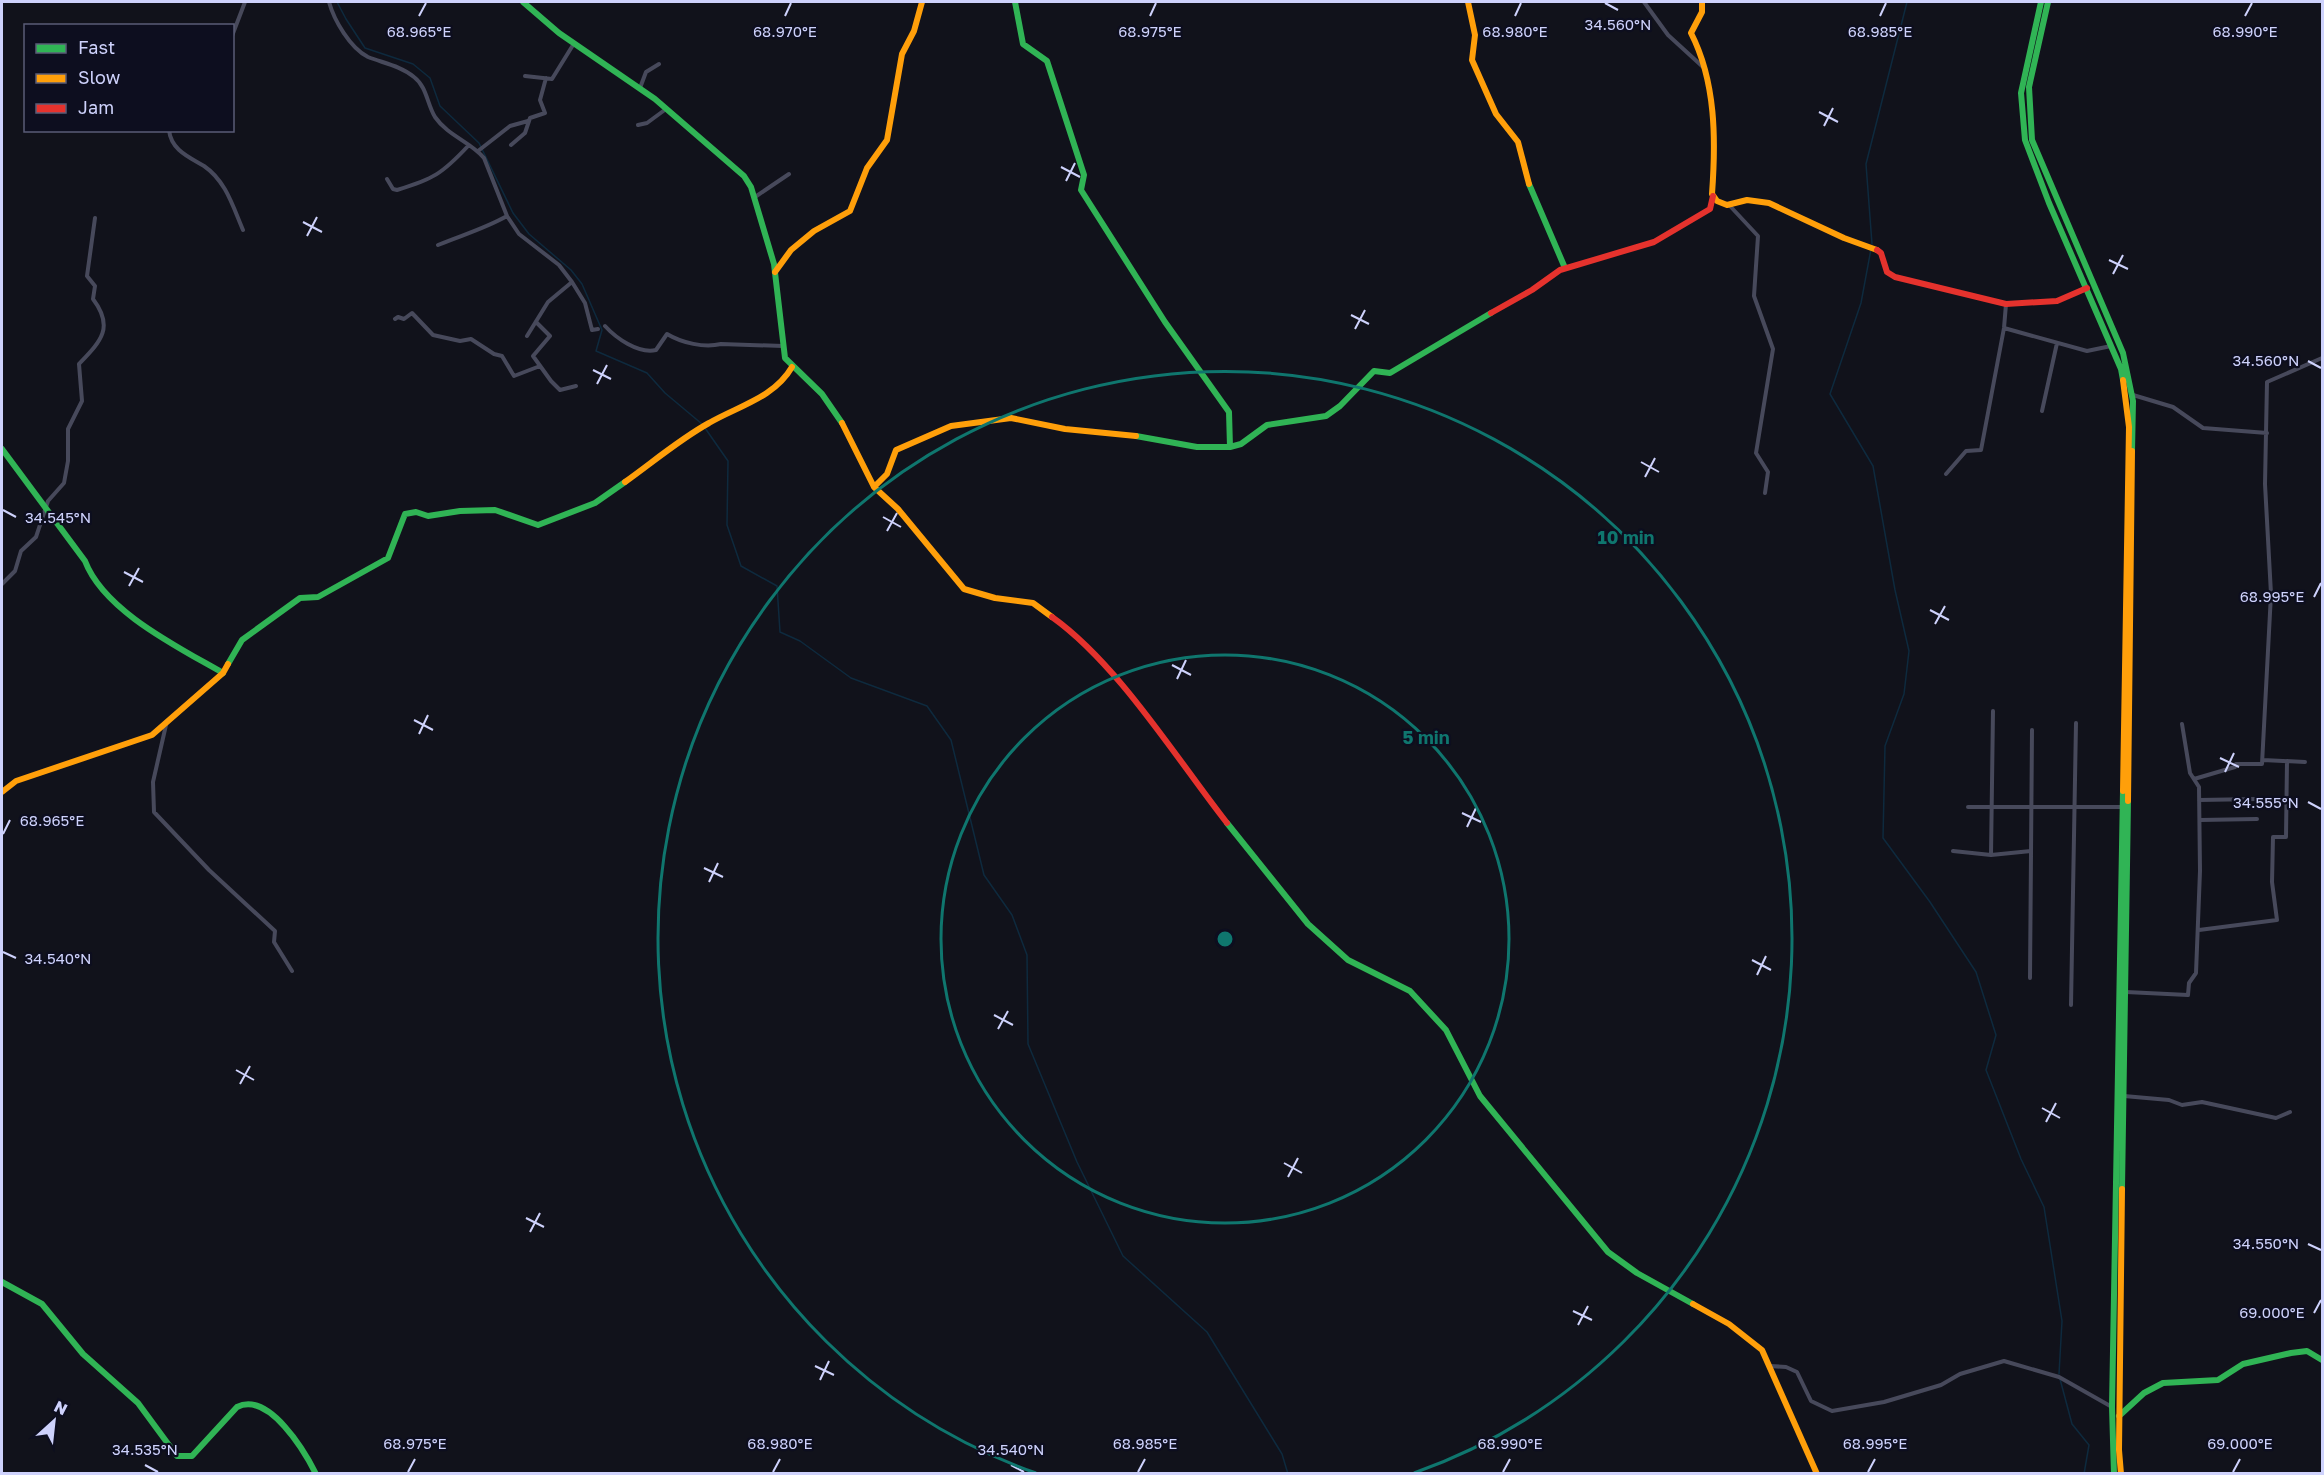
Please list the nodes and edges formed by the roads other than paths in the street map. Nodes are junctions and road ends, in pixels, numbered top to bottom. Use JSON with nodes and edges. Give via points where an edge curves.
{"nodes":[{"id":1,"x":245,"y":2,"type":"edge"},
{"id":2,"x":329,"y":2,"type":"edge"},
{"id":3,"x":523,"y":2,"type":"edge"},
{"id":4,"x":922,"y":2,"type":"edge"},
{"id":5,"x":1015,"y":2,"type":"edge"},
{"id":6,"x":1468,"y":2,"type":"edge"},
{"id":7,"x":1644,"y":2,"type":"edge"},
{"id":8,"x":1702,"y":2,"type":"edge"},
{"id":9,"x":2041,"y":2,"type":"edge"},
{"id":10,"x":2048,"y":2,"type":"edge"},
{"id":11,"x":234,"y":31,"type":"edge"},
{"id":12,"x":573,"y":45,"type":"junction"},
{"id":13,"x":659,"y":64,"type":"dead end"},
{"id":14,"x":1703,"y":67,"type":"junction"},
{"id":15,"x":525,"y":76,"type":"dead end"},
{"id":16,"x":546,"y":78,"type":"junction"},
{"id":17,"x":640,"y":88,"type":"junction"},
{"id":18,"x":667,"y":108,"type":"junction"},
{"id":19,"x":528,"y":121,"type":"junction"},
{"id":20,"x":638,"y":126,"type":"dead end"},
{"id":21,"x":169,"y":132,"type":"edge"},
{"id":22,"x":511,"y":145,"type":"dead end"},
{"id":23,"x":468,"y":146,"type":"junction"},
{"id":24,"x":479,"y":149,"type":"junction"},
{"id":25,"x":789,"y":174,"type":"dead end"},
{"id":26,"x":387,"y":179,"type":"dead end"},
{"id":27,"x":1713,"y":196,"type":"junction"},
{"id":28,"x":755,"y":197,"type":"junction"},
{"id":29,"x":1730,"y":206,"type":"junction"},
{"id":30,"x":507,"y":216,"type":"junction"},
{"id":31,"x":95,"y":218,"type":"dead end"},
{"id":32,"x":243,"y":230,"type":"dead end"},
{"id":33,"x":438,"y":245,"type":"dead end"},
{"id":34,"x":1565,"y":268,"type":"junction"},
{"id":35,"x":775,"y":272,"type":"junction"},
{"id":36,"x":572,"y":282,"type":"junction"},
{"id":37,"x":2087,"y":288,"type":"junction"},
{"id":38,"x":2006,"y":304,"type":"junction"},
{"id":39,"x":395,"y":319,"type":"dead end"},
{"id":40,"x":537,"y":323,"type":"junction"},
{"id":41,"x":605,"y":326,"type":"dead end"},
{"id":42,"x":2004,"y":328,"type":"junction"},
{"id":43,"x":598,"y":329,"type":"dead end"},
{"id":44,"x":527,"y":336,"type":"dead end"},
{"id":45,"x":2057,"y":343,"type":"junction"},
{"id":46,"x":2112,"y":345,"type":"junction"},
{"id":47,"x":783,"y":346,"type":"junction"},
{"id":48,"x":2322,"y":358,"type":"edge"},
{"id":49,"x":540,"y":366,"type":"junction"},
{"id":50,"x":792,"y":367,"type":"junction"},
{"id":51,"x":576,"y":386,"type":"dead end"},
{"id":52,"x":2132,"y":395,"type":"junction"},
{"id":53,"x":2042,"y":411,"type":"dead end"},
{"id":54,"x":2266,"y":433,"type":"junction"},
{"id":55,"x":1230,"y":447,"type":"junction"},
{"id":56,"x":2,"y":449,"type":"edge"},
{"id":57,"x":1946,"y":474,"type":"dead end"},
{"id":58,"x":874,"y":487,"type":"junction"},
{"id":59,"x":1765,"y":493,"type":"dead end"},
{"id":60,"x":47,"y":509,"type":"junction"},
{"id":61,"x":2,"y":584,"type":"edge"},
{"id":62,"x":223,"y":673,"type":"junction"},
{"id":63,"x":1993,"y":711,"type":"dead end"},
{"id":64,"x":2076,"y":723,"type":"dead end"},
{"id":65,"x":2182,"y":724,"type":"dead end"},
{"id":66,"x":166,"y":725,"type":"junction"},
{"id":67,"x":2032,"y":730,"type":"dead end"},
{"id":68,"x":2263,"y":760,"type":"junction"},
{"id":69,"x":2287,"y":761,"type":"junction"},
{"id":70,"x":2305,"y":762,"type":"dead end"},
{"id":71,"x":2194,"y":778,"type":"junction"},
{"id":72,"x":2,"y":792,"type":"edge"},
{"id":73,"x":2258,"y":799,"type":"dead end"},
{"id":74,"x":2199,"y":800,"type":"junction"},
{"id":75,"x":2032,"y":806,"type":"junction"},
{"id":76,"x":2074,"y":806,"type":"junction"},
{"id":77,"x":1968,"y":807,"type":"dead end"},
{"id":78,"x":1992,"y":807,"type":"junction"},
{"id":79,"x":2122,"y":807,"type":"junction"},
{"id":80,"x":2257,"y":819,"type":"dead end"},
{"id":81,"x":2200,"y":820,"type":"junction"},
{"id":82,"x":1953,"y":851,"type":"dead end"},
{"id":83,"x":2031,"y":851,"type":"junction"},
{"id":84,"x":1991,"y":855,"type":"junction"},
{"id":85,"x":2199,"y":930,"type":"junction"},
{"id":86,"x":292,"y":970,"type":"dead end"},
{"id":87,"x":2030,"y":978,"type":"dead end"},
{"id":88,"x":2126,"y":992,"type":"junction"},
{"id":89,"x":2071,"y":1005,"type":"dead end"},
{"id":90,"x":2121,"y":1095,"type":"junction"},
{"id":91,"x":2290,"y":1112,"type":"dead end"},
{"id":92,"x":2,"y":1282,"type":"edge"},
{"id":93,"x":2322,"y":1360,"type":"edge"},
{"id":94,"x":1770,"y":1366,"type":"junction"},
{"id":95,"x":2112,"y":1407,"type":"junction"},
{"id":96,"x":2116,"y":1416,"type":"junction"},
{"id":97,"x":316,"y":1473,"type":"edge"},
{"id":98,"x":1817,"y":1473,"type":"edge"},
{"id":99,"x":2114,"y":1473,"type":"edge"},
{"id":100,"x":2121,"y":1473,"type":"edge"}],
"edges":[{"from":1,"to":11,"type":"street"},
{"from":2,"to":23,"type":"street","via":[[355,47],[365,56],[413,75],[435,117]]},
{"from":3,"to":12,"type":"street"},
{"from":4,"to":35,"type":"street","via":[[902,54],[887,140],[867,168],[850,211],[814,231],[791,250]]},
{"from":5,"to":55,"type":"street","via":[[1023,44],[1047,61],[1084,175],[1081,190],[1165,322],[1229,412]]},
{"from":6,"to":34,"type":"street","via":[[1475,35],[1472,60],[1496,114],[1518,142],[1527,179]]},
{"from":7,"to":14,"type":"street","via":[[1668,36]]},
{"from":8,"to":14,"type":"street","via":[[1702,12],[1691,33],[1700,46]]},
{"from":9,"to":37,"type":"street","via":[[2021,93],[2025,140]]},
{"from":10,"to":52,"type":"street","via":[[2027,92],[2026,113],[2032,140],[2123,353]]},
{"from":12,"to":16,"type":"street","via":[[552,79]]},
{"from":12,"to":17,"type":"street"},
{"from":13,"to":17,"type":"street","via":[[646,72]]},
{"from":14,"to":27,"type":"street","via":[[1710,98]]},
{"from":15,"to":16,"type":"street"},
{"from":16,"to":19,"type":"street","via":[[540,100],[545,113]]},
{"from":17,"to":18,"type":"street"},
{"from":18,"to":20,"type":"street"},
{"from":18,"to":28,"type":"street","via":[[744,176]]},
{"from":19,"to":22,"type":"street","via":[[525,133]]},
{"from":19,"to":24,"type":"street","via":[[510,126]]},
{"from":21,"to":32,"type":"street","via":[[179,152],[205,167],[222,183]]},
{"from":23,"to":24,"type":"street"},
{"from":23,"to":26,"type":"street","via":[[444,172],[420,183],[397,190]]},
{"from":24,"to":30,"type":"street"},
{"from":25,"to":28,"type":"street"},
{"from":27,"to":29,"type":"street"},
{"from":27,"to":34,"type":"street","via":[[1710,208],[1653,243]]},
{"from":28,"to":35,"type":"street"},
{"from":29,"to":38,"type":"street","via":[[1752,199],[1790,211],[1815,226],[1881,253],[1887,272],[1895,277]]},
{"from":29,"to":59,"type":"street","via":[[1758,237],[1754,296],[1773,349],[1756,453],[1768,472]]},
{"from":30,"to":33,"type":"street","via":[[465,237]]},
{"from":30,"to":36,"type":"street","via":[[519,234],[560,265]]},
{"from":31,"to":60,"type":"street","via":[[87,276],[95,286],[93,299],[102,311],[105,325],[99,342],[79,364],[82,401],[68,429],[64,483],[48,501]]},
{"from":34,"to":55,"type":"street","via":[[1539,283],[1533,292],[1390,373],[1374,371],[1326,416],[1267,425]]},
{"from":35,"to":47,"type":"street"},
{"from":36,"to":40,"type":"street","via":[[548,302]]},
{"from":36,"to":43,"type":"street","via":[[585,303],[592,330]]},
{"from":37,"to":38,"type":"street","via":[[2057,301]]},
{"from":37,"to":46,"type":"street"},
{"from":38,"to":42,"type":"street"},
{"from":39,"to":49,"type":"street","via":[[404,319],[412,312],[433,335],[460,341],[471,339],[502,356],[514,376]]},
{"from":40,"to":44,"type":"street"},
{"from":40,"to":49,"type":"street","via":[[550,336],[533,356]]},
{"from":41,"to":47,"type":"street","via":[[623,342],[651,351],[667,334],[681,343]]},
{"from":42,"to":45,"type":"street"},
{"from":42,"to":57,"type":"street","via":[[1981,450],[1966,451]]},
{"from":45,"to":46,"type":"street","via":[[2087,351]]},
{"from":45,"to":53,"type":"street"},
{"from":46,"to":79,"type":"street","via":[[2127,395],[2129,427]]},
{"from":47,"to":50,"type":"street"},
{"from":48,"to":54,"type":"street","via":[[2267,382]]},
{"from":49,"to":51,"type":"street","via":[[560,390]]},
{"from":50,"to":58,"type":"street","via":[[838,415]]},
{"from":50,"to":62,"type":"street","via":[[785,379],[762,397],[705,426],[595,503],[538,525],[495,510],[428,516],[405,514],[388,558],[318,597],[300,598],[242,640]]},
{"from":52,"to":54,"type":"street","via":[[2173,407],[2203,428]]},
{"from":52,"to":88,"type":"street"},
{"from":54,"to":68,"type":"street","via":[[2271,594]]},
{"from":55,"to":58,"type":"street","via":[[1197,447],[1141,436],[990,418],[951,426],[896,450],[887,474]]},
{"from":56,"to":60,"type":"street"},
{"from":58,"to":94,"type":"street","via":[[898,509],[964,589],[1033,603],[1076,637],[1127,692],[1308,924],[1348,960],[1410,991],[1446,1030],[1480,1096],[1608,1252],[1750,1338]]},
{"from":60,"to":61,"type":"street","via":[[36,537],[21,551],[15,571]]},
{"from":60,"to":62,"type":"street","via":[[86,561],[86,571],[108,596],[164,640]]},
{"from":62,"to":66,"type":"street"},
{"from":63,"to":78,"type":"street"},
{"from":64,"to":76,"type":"street"},
{"from":65,"to":71,"type":"street"},
{"from":66,"to":72,"type":"street","via":[[152,735],[16,781]]},
{"from":66,"to":86,"type":"street","via":[[153,782],[154,812],[275,931],[274,942]]},
{"from":67,"to":75,"type":"street"},
{"from":68,"to":69,"type":"street"},
{"from":68,"to":71,"type":"street","via":[[2262,764],[2236,764]]},
{"from":69,"to":70,"type":"street"},
{"from":69,"to":85,"type":"street","via":[[2286,837],[2273,837],[2272,882],[2277,920]]},
{"from":71,"to":74,"type":"street"},
{"from":73,"to":74,"type":"street"},
{"from":74,"to":81,"type":"street"},
{"from":75,"to":76,"type":"street"},
{"from":75,"to":78,"type":"street"},
{"from":75,"to":83,"type":"street"},
{"from":76,"to":79,"type":"street"},
{"from":76,"to":89,"type":"street"},
{"from":77,"to":78,"type":"street"},
{"from":78,"to":84,"type":"street"},
{"from":79,"to":90,"type":"street"},
{"from":80,"to":81,"type":"street"},
{"from":81,"to":85,"type":"street"},
{"from":82,"to":84,"type":"street"},
{"from":83,"to":84,"type":"street"},
{"from":83,"to":87,"type":"street"},
{"from":85,"to":88,"type":"street","via":[[2196,973],[2189,983],[2188,995]]},
{"from":88,"to":90,"type":"street"},
{"from":90,"to":91,"type":"street","via":[[2182,1105],[2202,1102],[2276,1118]]},
{"from":90,"to":95,"type":"street"},
{"from":90,"to":96,"type":"street"},
{"from":92,"to":97,"type":"street","via":[[42,1304],[83,1354],[138,1403],[177,1456],[192,1456],[237,1407],[251,1404],[286,1425]]},
{"from":93,"to":96,"type":"street","via":[[2307,1351],[2299,1352],[2243,1364],[2218,1380],[2163,1383]]},
{"from":94,"to":95,"type":"street","via":[[1797,1372],[1811,1401],[1832,1411],[1922,1391],[2004,1361],[2059,1377]]},
{"from":94,"to":98,"type":"street"},
{"from":95,"to":96,"type":"street"},
{"from":96,"to":99,"type":"street"},
{"from":96,"to":100,"type":"street"}]}
